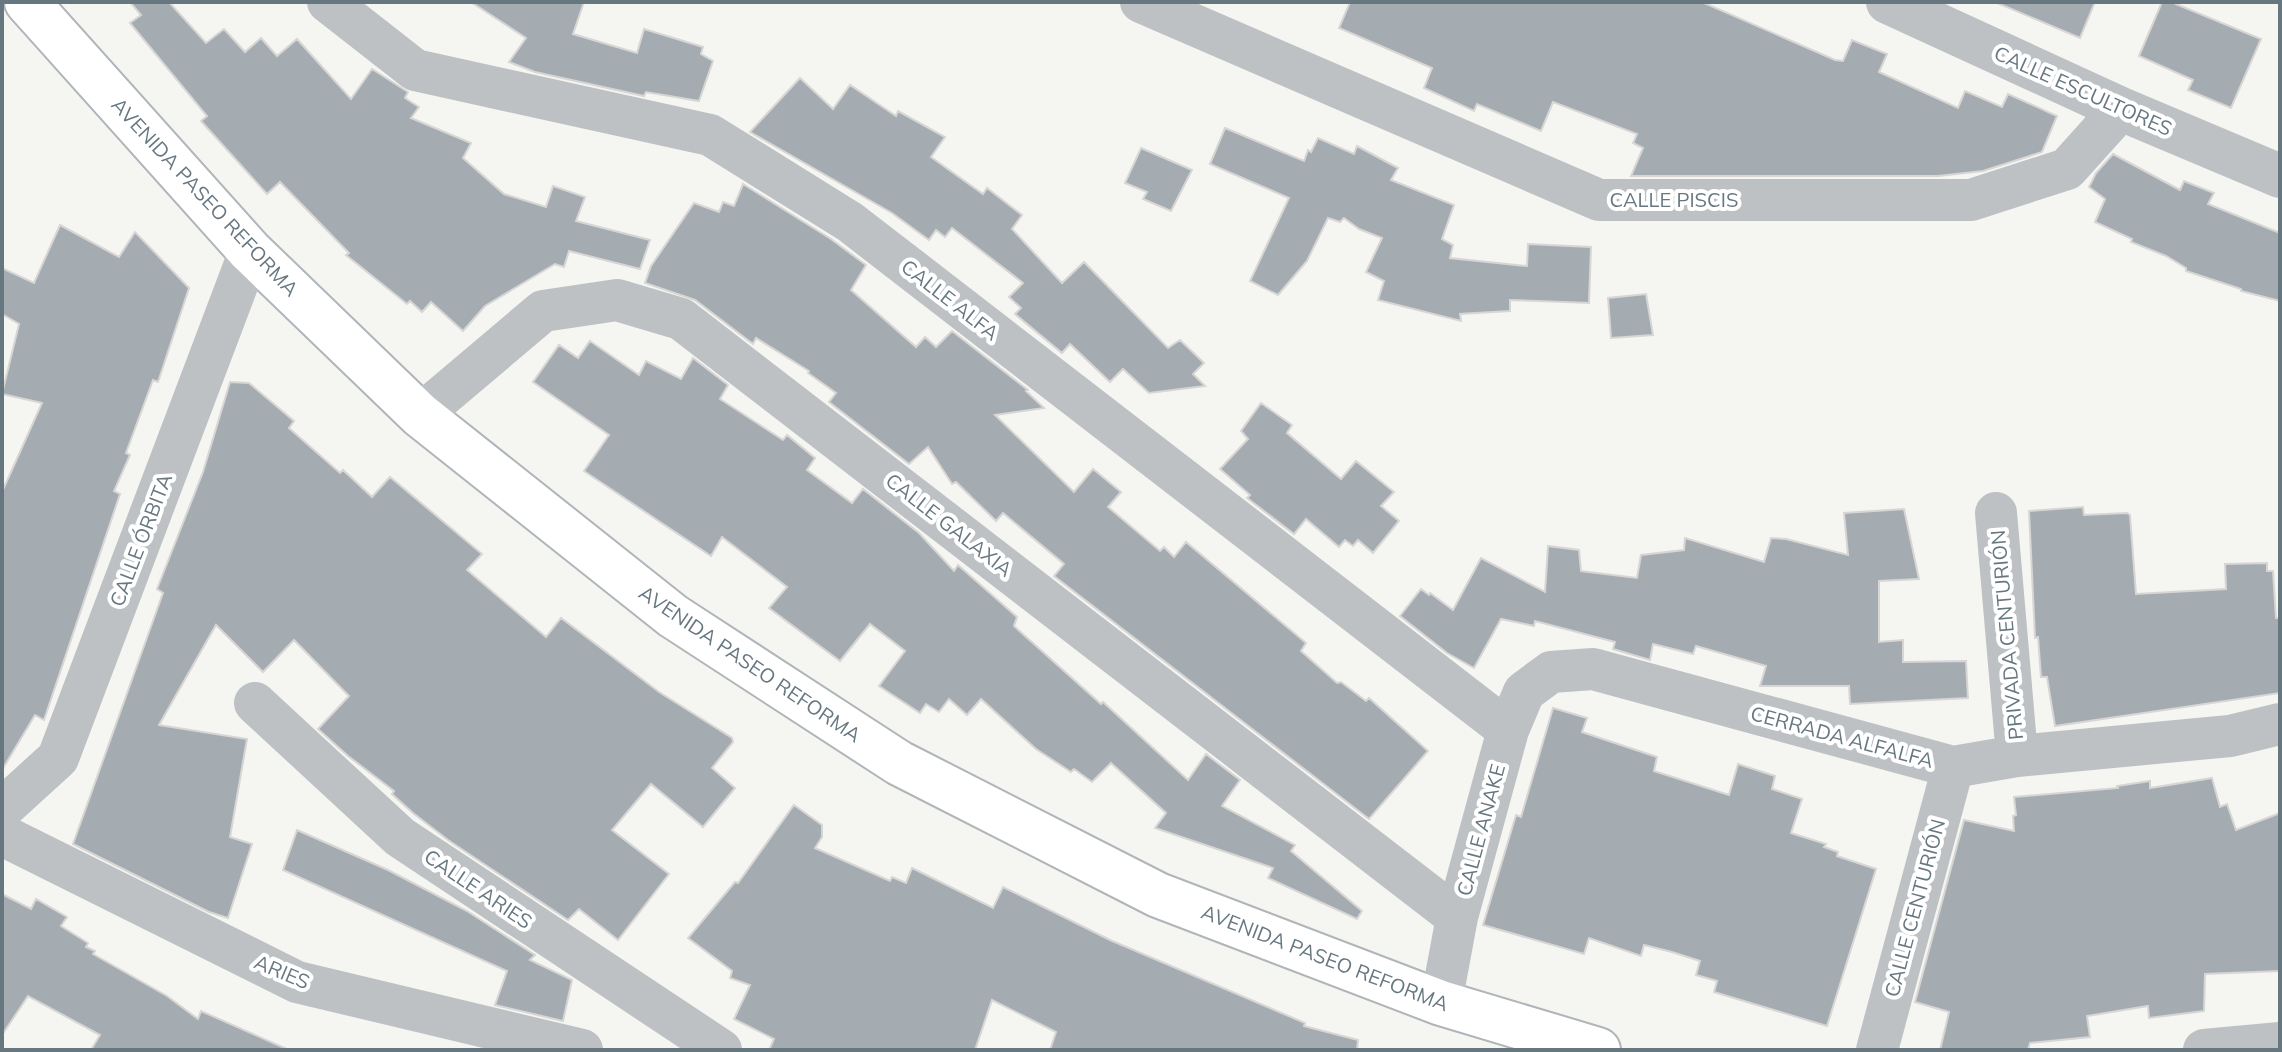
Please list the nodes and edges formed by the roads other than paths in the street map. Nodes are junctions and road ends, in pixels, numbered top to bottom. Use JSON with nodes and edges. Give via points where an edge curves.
{"nodes":[{"id":1,"x":27,"y":2,"type":"edge"},
{"id":2,"x":328,"y":2,"type":"edge"},
{"id":3,"x":1141,"y":2,"type":"edge"},
{"id":4,"x":1888,"y":2,"type":"edge"},
{"id":5,"x":2121,"y":109,"type":"junction"},
{"id":6,"x":2280,"y":176,"type":"edge"},
{"id":7,"x":250,"y":251,"type":"junction"},
{"id":8,"x":420,"y":415,"type":"junction"},
{"id":9,"x":1996,"y":513,"type":"dead end"},
{"id":10,"x":1551,"y":672,"type":"joint"},
{"id":11,"x":255,"y":703,"type":"dead end"},
{"id":12,"x":2280,"y":724,"type":"edge"},
{"id":13,"x":1508,"y":730,"type":"junction"},
{"id":14,"x":2017,"y":756,"type":"junction"},
{"id":15,"x":1953,"y":767,"type":"junction"},
{"id":16,"x":2,"y":809,"type":"edge"},
{"id":17,"x":2,"y":835,"type":"edge"},
{"id":18,"x":1457,"y":917,"type":"junction"},
{"id":19,"x":1441,"y":1003,"type":"junction"},
{"id":20,"x":2280,"y":1043,"type":"edge"},
{"id":21,"x":582,"y":1050,"type":"edge"},
{"id":22,"x":721,"y":1050,"type":"edge"},
{"id":23,"x":1598,"y":1050,"type":"edge"},
{"id":24,"x":1877,"y":1050,"type":"edge"},
{"id":25,"x":2204,"y":1050,"type":"edge"}],
"edges":[{"from":1,"to":7,"type":"main road","name":"AVENIDA PASEO REFORMA"},
{"from":2,"to":13,"type":"street","name":"CALLE ALFA","via":[[415,70],[710,135],[850,222]]},
{"from":3,"to":5,"type":"street","name":"CALLE PISCIS","via":[[1599,200],[1971,200],[2067,169]]},
{"from":4,"to":5,"type":"street","name":"CALLE ESCULTORES"},
{"from":5,"to":6,"type":"street","name":"CALLE ESCULTORES"},
{"from":7,"to":8,"type":"main road","name":"AVENIDA PASEO REFORMA"},
{"from":7,"to":16,"type":"street","name":"CALLE ÓRBITA","via":[[58,758]]},
{"from":8,"to":18,"type":"street","name":"CALLE GALAXIA","via":[[543,311],[617,300],[681,319]]},
{"from":8,"to":19,"type":"main road","name":"AVENIDA PASEO REFORMA","via":[[673,616],[899,763],[1158,895]]},
{"from":9,"to":14,"type":"street","name":"PRIVADA CENTURIÓN"},
{"from":10,"to":13,"type":"street","name":"CALLE ANAKE","via":[[1524,692]]},
{"from":10,"to":15,"type":"street","name":"CERRADA ALFALFA","via":[[1593,669]]},
{"from":11,"to":22,"type":"street","name":"CALLE ARIES","via":[[400,837]]},
{"from":12,"to":14,"type":"street","name":"CERRADA ALFALFA","via":[[2230,736]]},
{"from":13,"to":18,"type":"street","name":"CALLE ANAKE"},
{"from":14,"to":15,"type":"street","name":"CERRADA ALFALFA"},
{"from":15,"to":24,"type":"street","name":"CALLE CENTURIÓN"},
{"from":17,"to":21,"type":"street","name":"ARIES","via":[[297,982]]},
{"from":18,"to":19,"type":"street","name":"CALLE ANAKE"},
{"from":19,"to":23,"type":"main road","name":"AVENIDA PASEO REFORMA"},
{"from":20,"to":25,"type":"street"}]}
